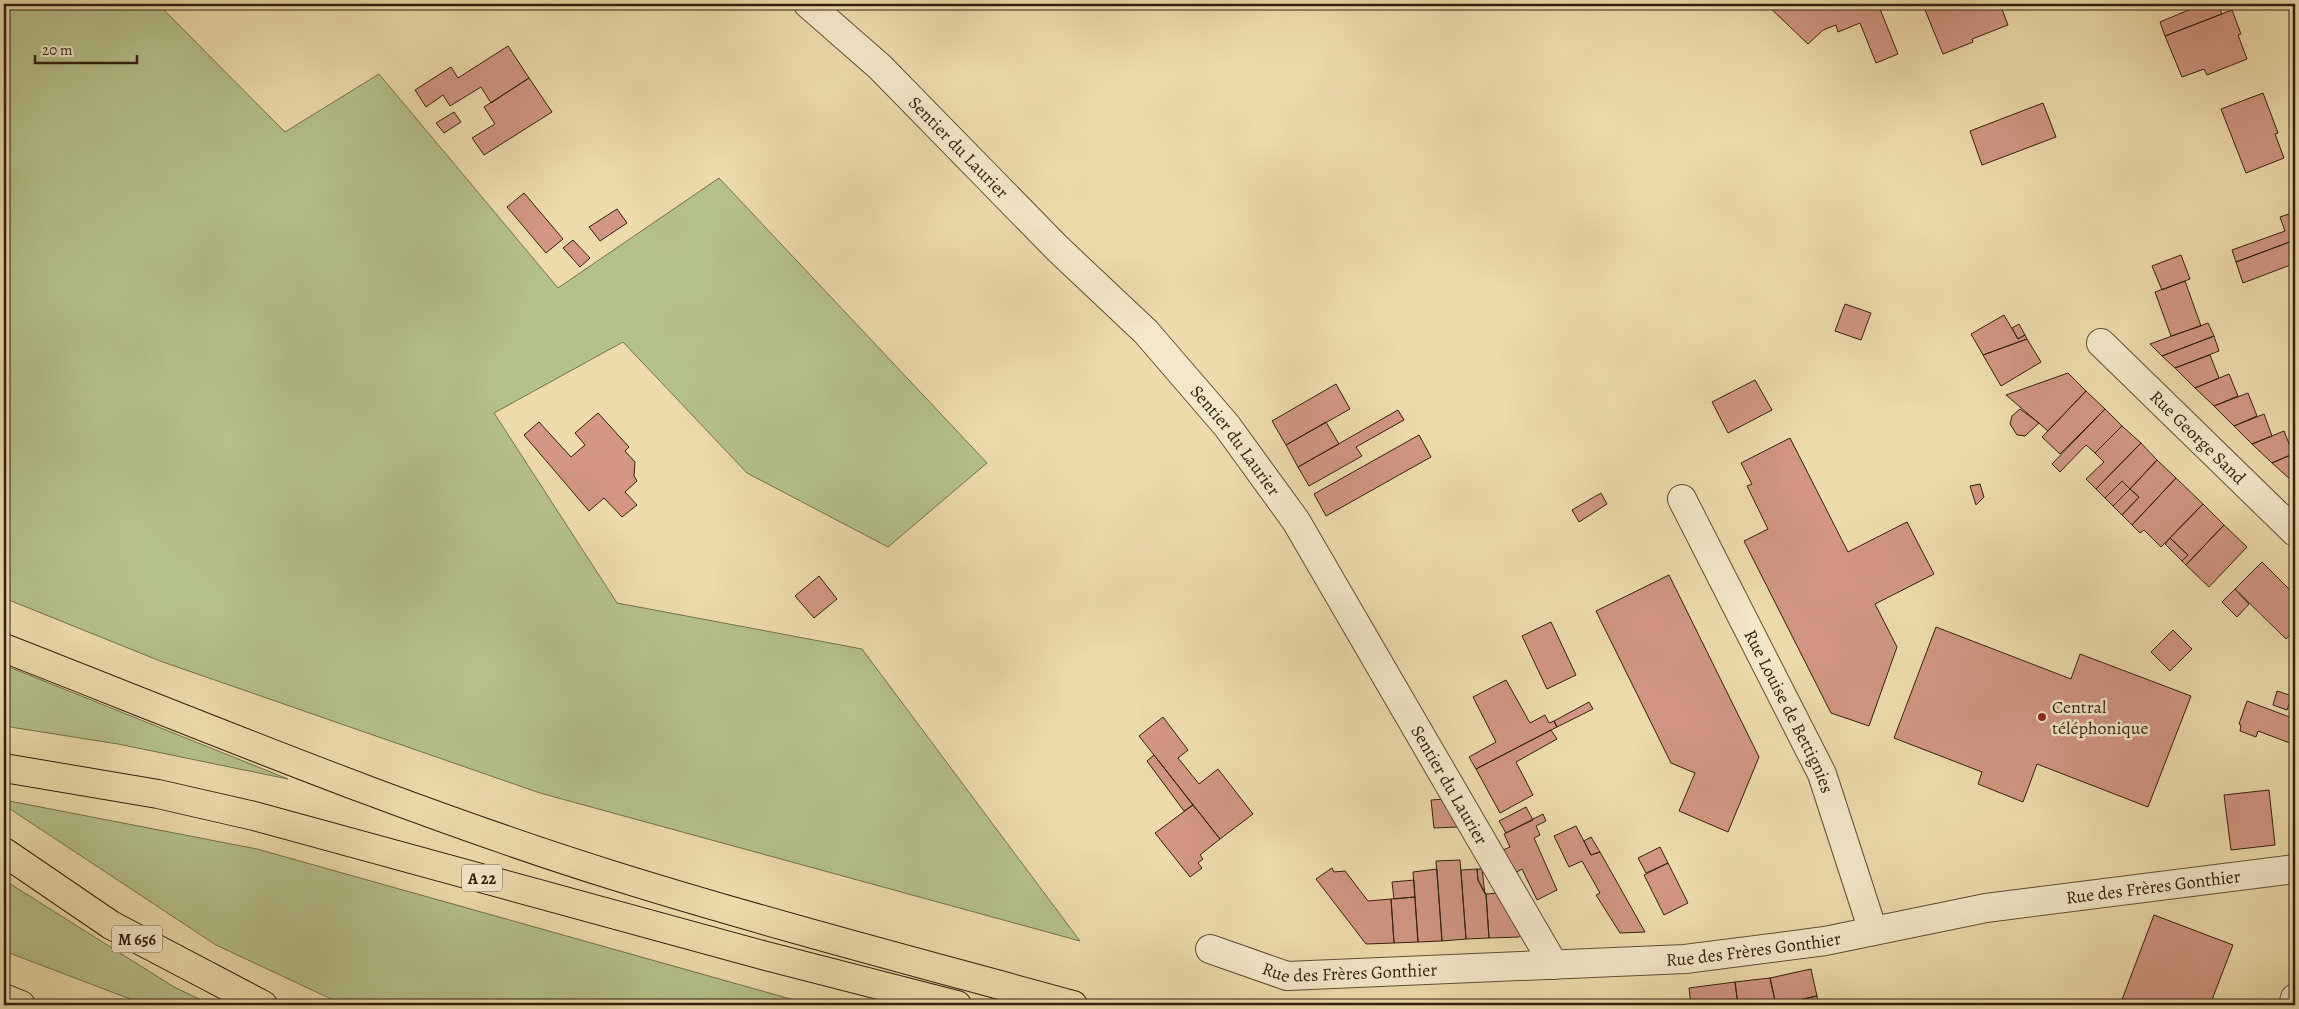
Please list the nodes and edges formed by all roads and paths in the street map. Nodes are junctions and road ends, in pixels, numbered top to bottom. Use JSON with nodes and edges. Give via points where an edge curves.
{"nodes":[{"id":1,"x":808,"y":4,"type":"edge"},
{"id":2,"x":2101,"y":343,"type":"dead end"},
{"id":3,"x":1682,"y":499,"type":"dead end"},
{"id":4,"x":2295,"y":532,"type":"edge"},
{"id":5,"x":4,"y":648,"type":"edge"},
{"id":6,"x":4,"y":768,"type":"edge"},
{"id":7,"x":10,"y":857,"type":"edge"},
{"id":8,"x":2295,"y":869,"type":"edge"},
{"id":9,"x":1873,"y":931,"type":"junction"},
{"id":10,"x":1210,"y":949,"type":"dead end"},
{"id":11,"x":1554,"y":965,"type":"junction"},
{"id":12,"x":4,"y":998,"type":"edge"},
{"id":13,"x":2295,"y":998,"type":"edge"},
{"id":14,"x":21,"y":1005,"type":"edge"},
{"id":15,"x":263,"y":1005,"type":"edge"},
{"id":16,"x":957,"y":1005,"type":"edge"},
{"id":17,"x":1073,"y":1005,"type":"edge"},
{"id":18,"x":2293,"y":1005,"type":"edge"}],
"edges":[{"from":1,"to":11,"type":"street","name":"Sentier du Laurier","via":[[880,67],[1057,248],[1146,332],[1227,426],[1296,521]]},
{"from":2,"to":4,"type":"street","name":"Rue George Sand"},
{"from":3,"to":9,"type":"street","name":"Rue Louise de Bettignies","via":[[1822,774]]},
{"from":5,"to":17,"type":"highway","via":[[446,818],[591,868]]},
{"from":6,"to":16,"type":"highway","number":"A 22","via":[[206,804]]},
{"from":7,"to":15,"type":"highway","number":"M 656","via":[[111,925]]},
{"from":8,"to":9,"type":"street","name":"Rue des Frères Gonthier","via":[[1986,908]]},
{"from":9,"to":11,"type":"street","name":"Rue des Frères Gonthier","via":[[1723,955]]},
{"from":10,"to":11,"type":"street","name":"Rue des Frères Gonthier","via":[[1287,976]]},
{"from":12,"to":14,"type":"highway"},
{"from":13,"to":18,"type":"street"}]}
